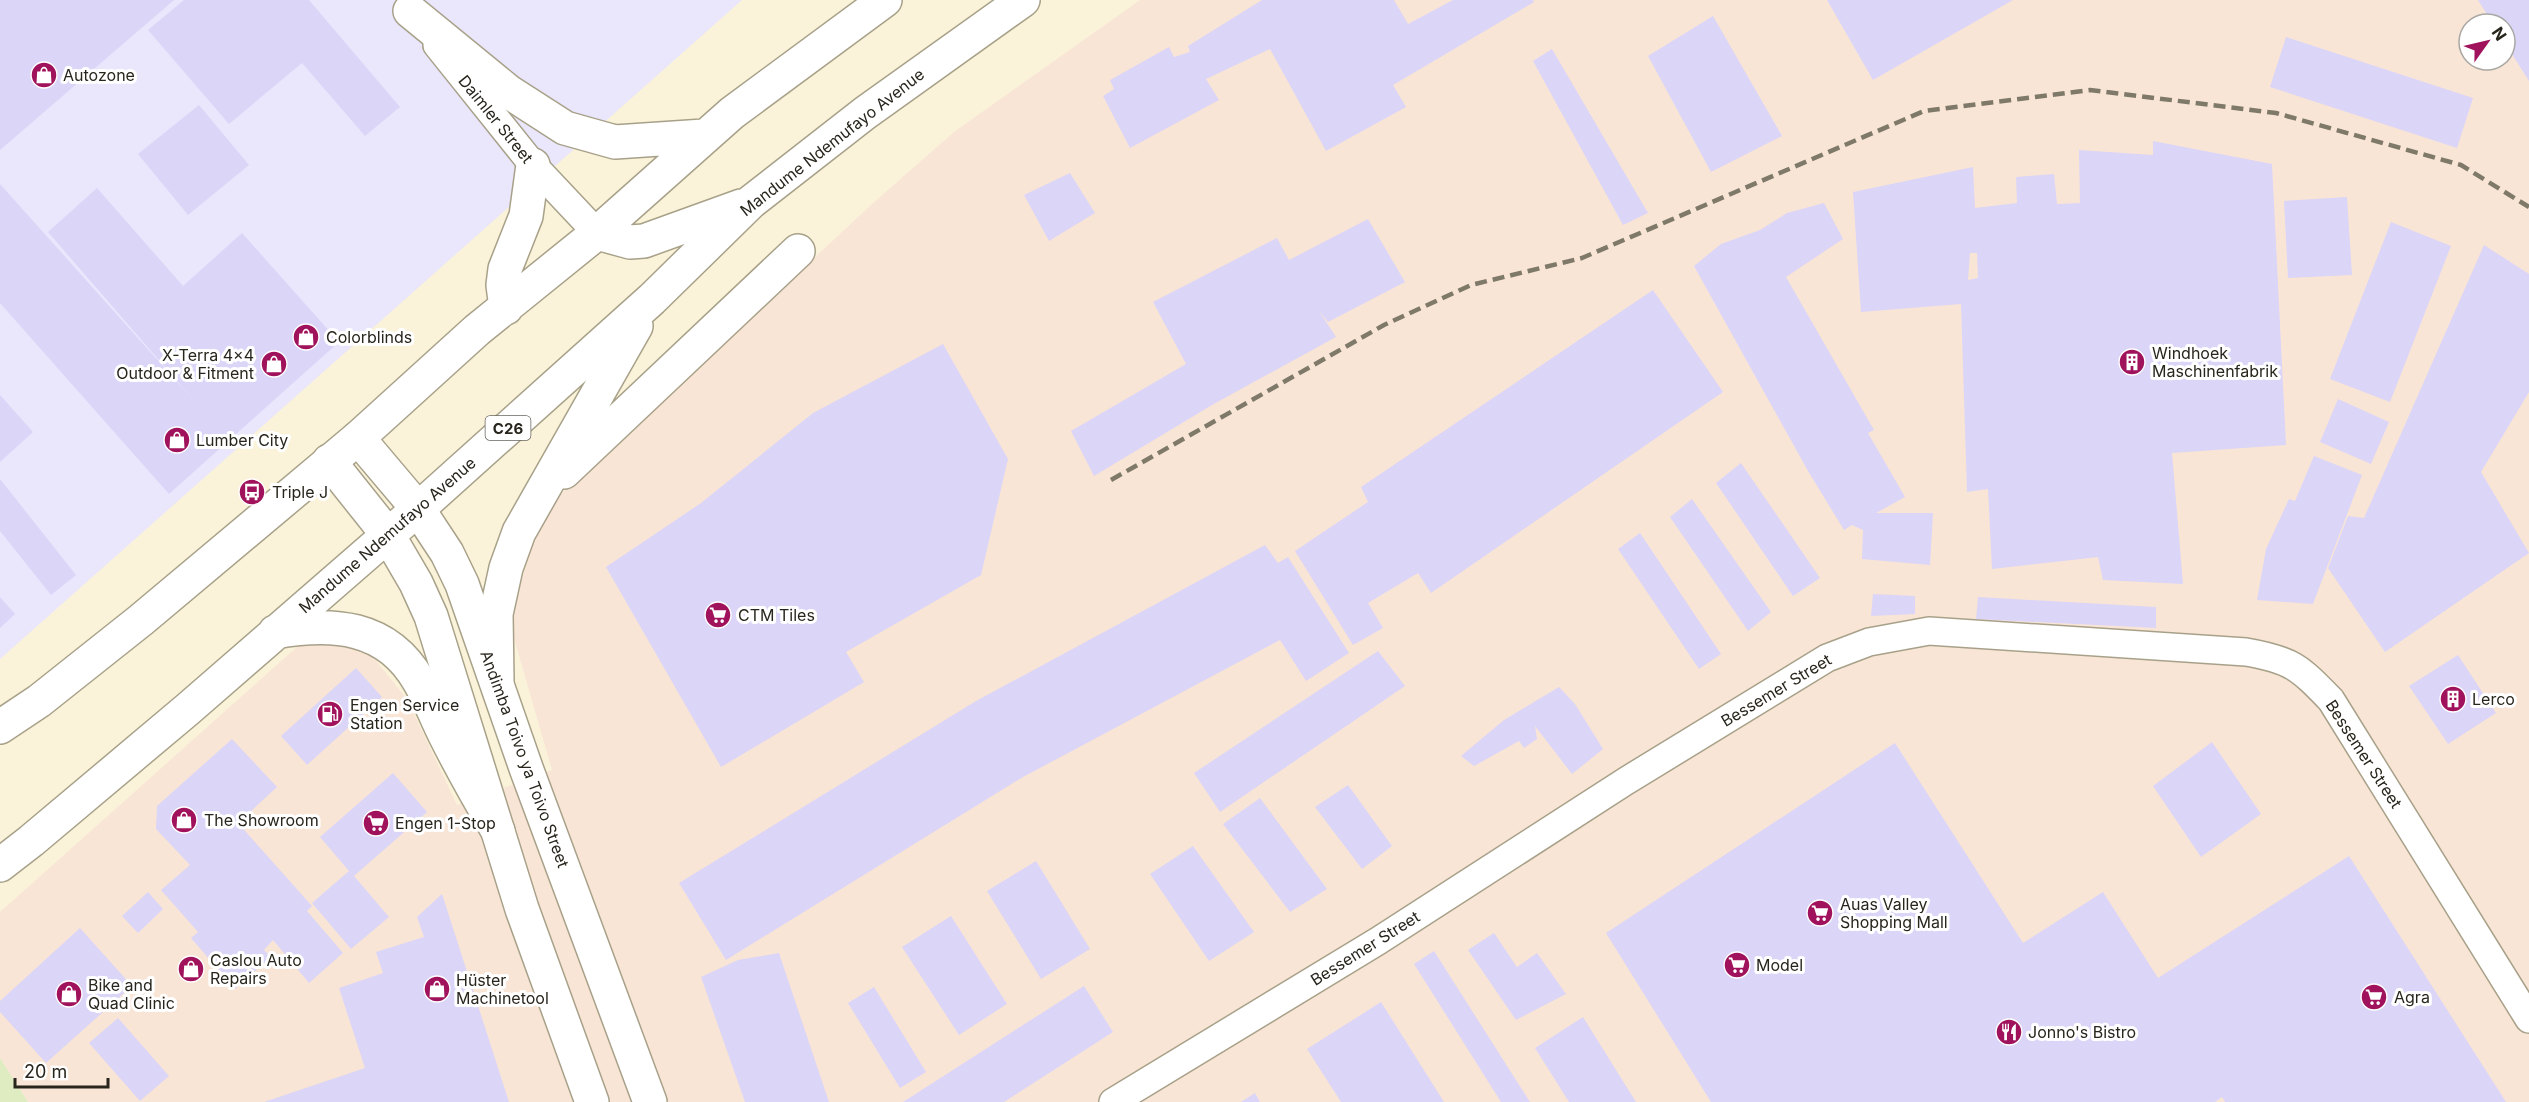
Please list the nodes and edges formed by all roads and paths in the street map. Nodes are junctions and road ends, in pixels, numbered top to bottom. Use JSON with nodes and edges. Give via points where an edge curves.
{"nodes":[{"id":1,"x":885,"y":0,"type":"edge"},
{"id":2,"x":1023,"y":0,"type":"edge"},
{"id":3,"x":405,"y":5,"type":"edge"},
{"id":4,"x":704,"y":136,"type":"junction"},
{"id":5,"x":533,"y":165,"type":"junction"},
{"id":6,"x":751,"y":202,"type":"junction"},
{"id":7,"x":597,"y":233,"type":"junction"},
{"id":8,"x":798,"y":251,"type":"dead end"},
{"id":9,"x":652,"y":299,"type":"junction"},
{"id":10,"x":506,"y":308,"type":"junction"},
{"id":11,"x":357,"y":438,"type":"junction"},
{"id":12,"x":329,"y":461,"type":"junction"},
{"id":13,"x":537,"y":497,"type":"junction"},
{"id":14,"x":418,"y":509,"type":"junction"},
{"id":15,"x":388,"y":535,"type":"junction"},
{"id":16,"x":275,"y":632,"type":"junction"},
{"id":17,"x":497,"y":680,"type":"junction"},
{"id":18,"x":0,"y":727,"type":"edge"},
{"id":19,"x":498,"y":831,"type":"junction"},
{"id":20,"x":0,"y":865,"type":"edge"},
{"id":21,"x":2529,"y":1019,"type":"edge"},
{"id":22,"x":592,"y":1102,"type":"edge"},
{"id":23,"x":650,"y":1102,"type":"edge"},
{"id":24,"x":1113,"y":1102,"type":"edge"}],
"edges":[{"from":1,"to":4,"type":"main road"},
{"from":2,"to":6,"type":"main road","name":"Mandume Ndemufayo Avenue","number":"C26","via":[[865,113]]},
{"from":3,"to":4,"type":"main road","via":[[509,92],[565,128],[615,142]]},
{"from":3,"to":5,"type":"street","name":"Daimler Street"},
{"from":4,"to":7,"type":"main road"},
{"from":5,"to":7,"type":"street","name":"Daimler Street"},
{"from":5,"to":10,"type":"main road","via":[[526,216],[505,268],[502,285]]},
{"from":6,"to":7,"type":"main road","via":[[644,241],[630,242]]},
{"from":6,"to":9,"type":"main road","name":"Mandume Ndemufayo Avenue","number":"C26"},
{"from":7,"to":10,"type":"main road"},
{"from":8,"to":13,"type":"main road"},
{"from":9,"to":13,"type":"main road"},
{"from":9,"to":14,"type":"main road","name":"Mandume Ndemufayo Avenue","number":"C26"},
{"from":10,"to":11,"type":"main road"},
{"from":11,"to":12,"type":"main road"},
{"from":11,"to":14,"type":"main road","name":"Andimba Toivo ya Toivo Street"},
{"from":12,"to":15,"type":"main road"},
{"from":12,"to":18,"type":"main road","via":[[141,620]]},
{"from":13,"to":17,"type":"main road","via":[[506,568],[496,614]]},
{"from":14,"to":15,"type":"main road","name":"Mandume Ndemufayo Avenue","number":"C26"},
{"from":14,"to":17,"type":"main road","name":"Andimba Toivo ya Toivo Street","via":[[462,584]]},
{"from":15,"to":16,"type":"main road","name":"Mandume Ndemufayo Avenue","number":"C26"},
{"from":15,"to":19,"type":"main road","via":[[431,616]]},
{"from":16,"to":19,"type":"main road","via":[[309,626],[340,628],[371,636],[396,651],[418,680]]},
{"from":16,"to":20,"type":"main road","name":"Mandume Ndemufayo Avenue","number":"C26"},
{"from":17,"to":23,"type":"main road","name":"Andimba Toivo ya Toivo Street","via":[[525,768]]},
{"from":19,"to":22,"type":"main road"},
{"from":21,"to":24,"type":"street","name":"Bessemer Street","via":[[2331,700],[2304,671],[2278,657],[2246,652],[1929,631],[1869,642],[1827,658],[1626,781],[1378,941]]}]}
